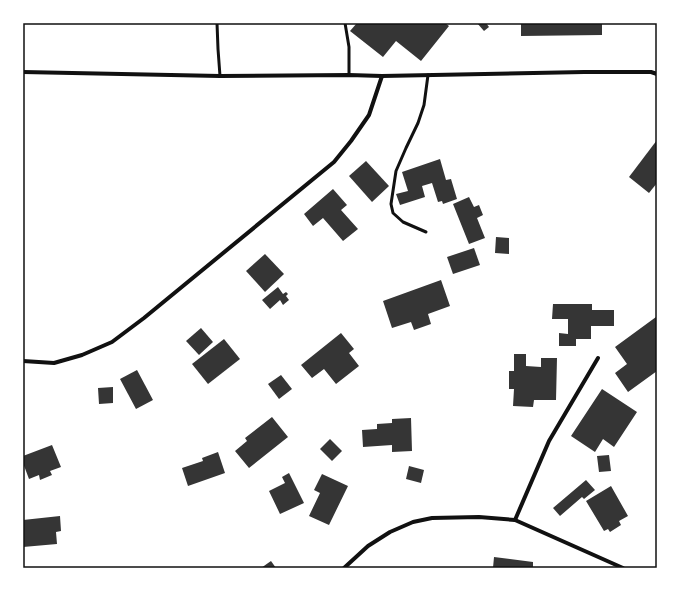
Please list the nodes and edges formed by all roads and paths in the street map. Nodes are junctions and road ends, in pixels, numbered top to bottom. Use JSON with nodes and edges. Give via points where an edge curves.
{"nodes":[{"id":1,"x":217,"y":23,"type":"edge"},
{"id":2,"x":345,"y":23,"type":"edge"},
{"id":3,"x":23,"y":72,"type":"edge"},
{"id":4,"x":657,"y":74,"type":"edge"},
{"id":5,"x":349,"y":75,"type":"junction"},
{"id":6,"x":428,"y":75,"type":"junction"},
{"id":7,"x":220,"y":76,"type":"junction"},
{"id":8,"x":382,"y":76,"type":"junction"},
{"id":9,"x":426,"y":232,"type":"dead end"},
{"id":10,"x":598,"y":358,"type":"dead end"},
{"id":11,"x":23,"y":362,"type":"edge"},
{"id":12,"x":515,"y":520,"type":"junction"},
{"id":13,"x":344,"y":568,"type":"edge"},
{"id":14,"x":623,"y":568,"type":"edge"}],
"edges":[{"from":1,"to":7,"type":"lane"},
{"from":2,"to":5,"type":"lane","via":[[349,47]]},
{"from":3,"to":7,"type":"street"},
{"from":4,"to":6,"type":"street","via":[[584,72]]},
{"from":5,"to":7,"type":"street"},
{"from":5,"to":8,"type":"street"},
{"from":6,"to":8,"type":"street"},
{"from":6,"to":9,"type":"lane","via":[[424,105],[396,171],[390,204],[393,213],[403,222]]},
{"from":8,"to":11,"type":"street","via":[[369,115],[334,162],[144,318],[112,342],[82,355],[54,362]]},
{"from":10,"to":12,"type":"street","via":[[549,441]]},
{"from":12,"to":13,"type":"street","via":[[480,517],[432,518],[413,522],[368,546]]},
{"from":12,"to":14,"type":"street"}]}
